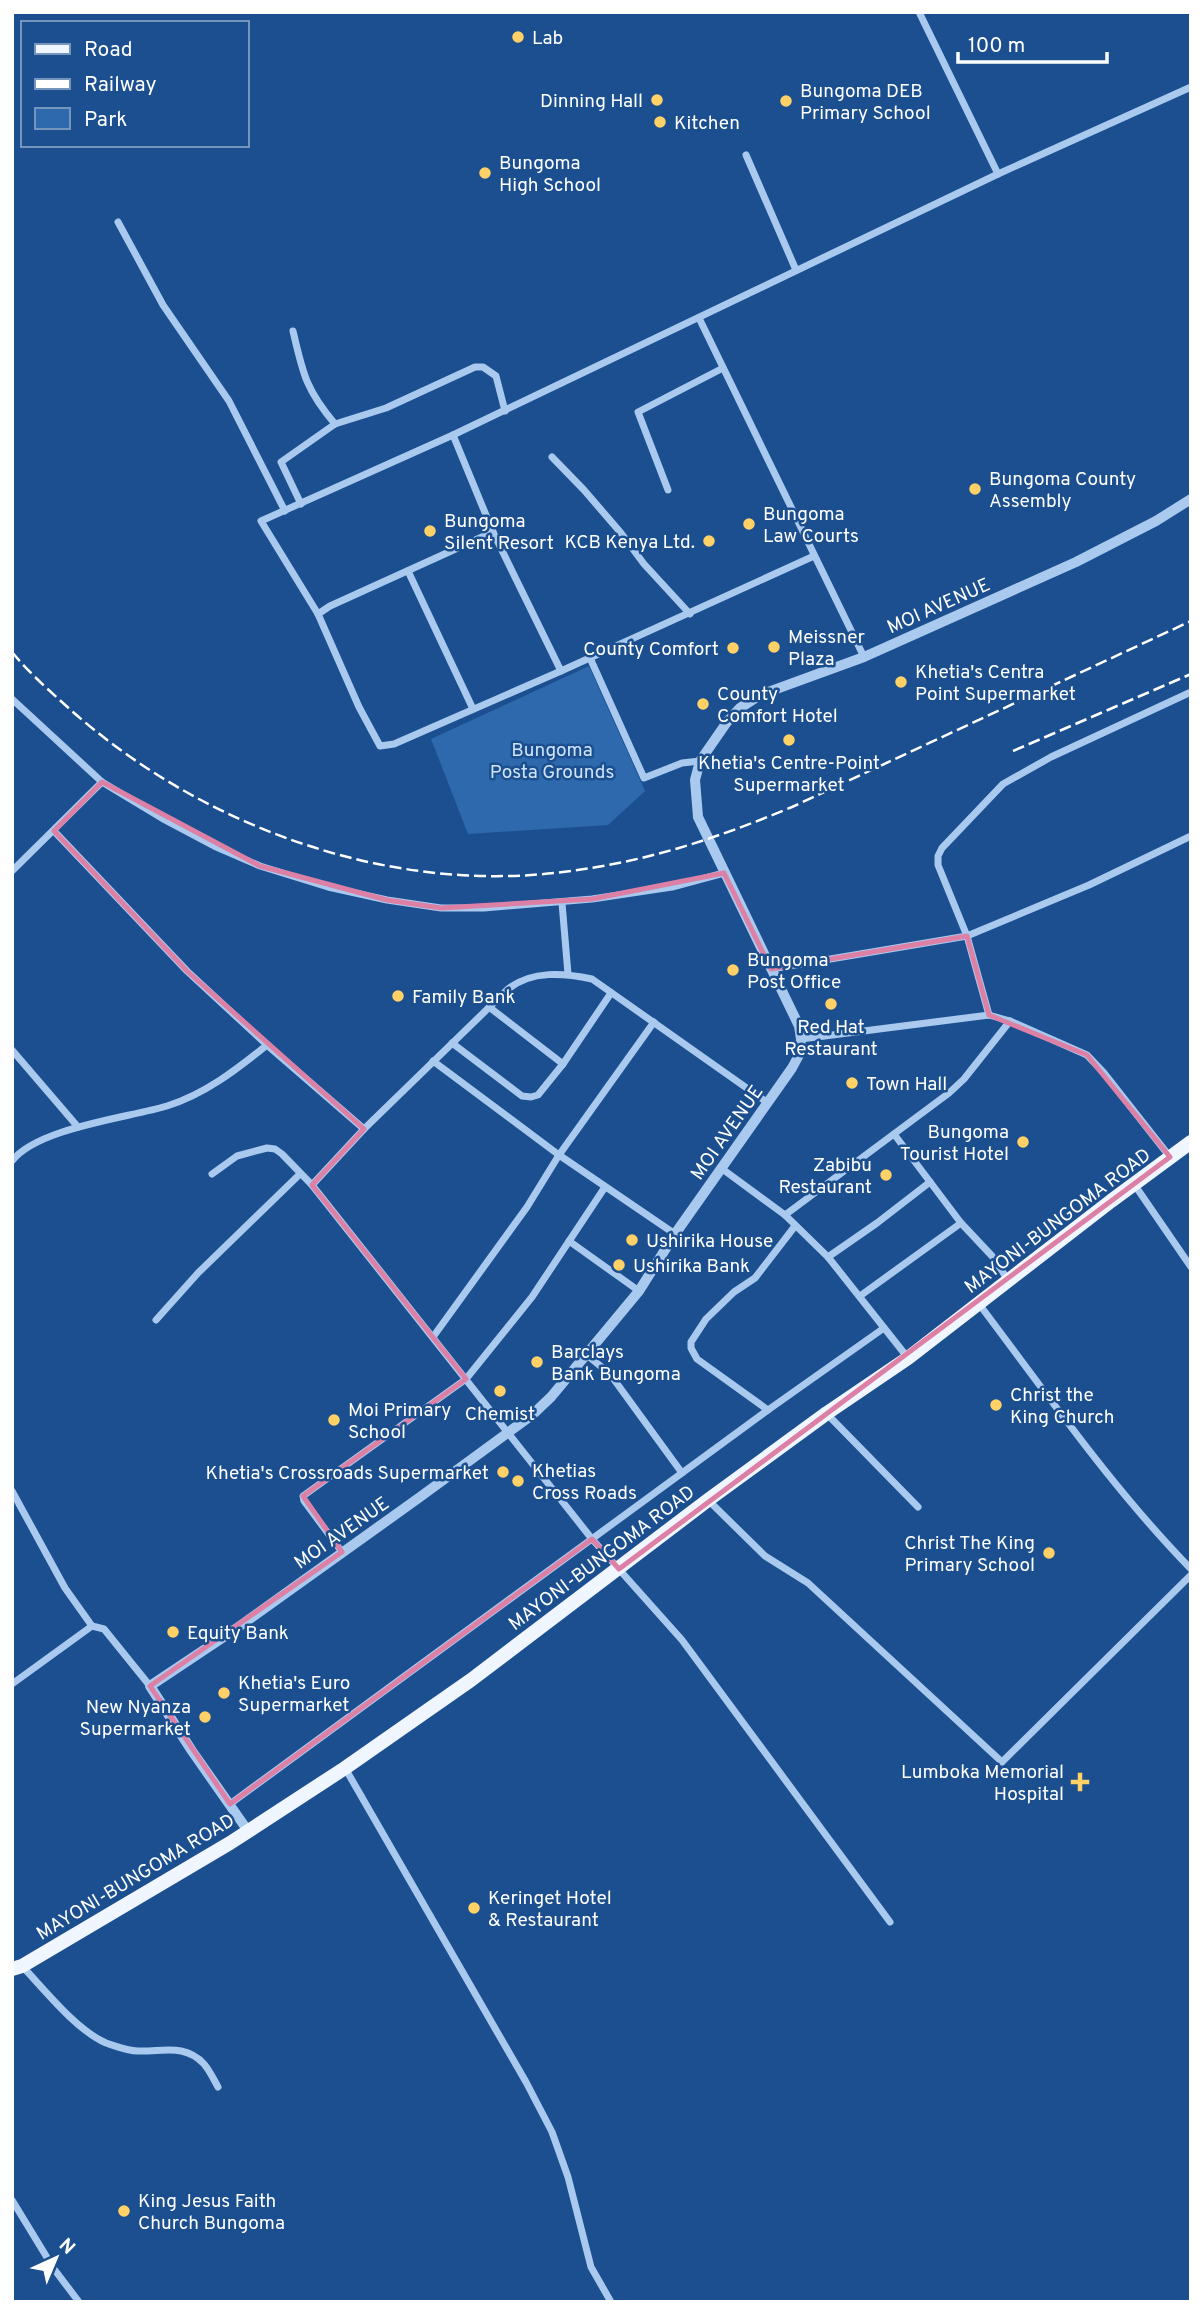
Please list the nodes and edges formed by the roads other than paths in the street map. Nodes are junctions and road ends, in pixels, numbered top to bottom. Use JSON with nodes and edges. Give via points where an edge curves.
{"nodes":[{"id":1,"x":919,"y":12,"type":"edge"},
{"id":2,"x":1191,"y":87,"type":"edge"},
{"id":3,"x":747,"y":155,"type":"dead end"},
{"id":4,"x":998,"y":174,"type":"junction"},
{"id":5,"x":118,"y":222,"type":"dead end"},
{"id":6,"x":796,"y":271,"type":"junction"},
{"id":7,"x":699,"y":318,"type":"junction"},
{"id":8,"x":293,"y":331,"type":"dead end"},
{"id":9,"x":723,"y":368,"type":"junction"},
{"id":10,"x":505,"y":411,"type":"junction"},
{"id":11,"x":335,"y":424,"type":"junction"},
{"id":12,"x":453,"y":435,"type":"junction"},
{"id":13,"x":552,"y":457,"type":"dead end"},
{"id":14,"x":668,"y":490,"type":"dead end"},
{"id":15,"x":1190,"y":500,"type":"edge"},
{"id":16,"x":301,"y":505,"type":"junction"},
{"id":17,"x":285,"y":511,"type":"junction"},
{"id":18,"x":493,"y":532,"type":"junction"},
{"id":19,"x":814,"y":556,"type":"junction"},
{"id":20,"x":408,"y":571,"type":"junction"},
{"id":21,"x":317,"y":614,"type":"junction"},
{"id":22,"x":690,"y":614,"type":"junction"},
{"id":23,"x":864,"y":657,"type":"junction"},
{"id":24,"x":590,"y":658,"type":"junction"},
{"id":25,"x":561,"y":671,"type":"junction"},
{"id":26,"x":1191,"y":692,"type":"edge"},
{"id":27,"x":12,"y":699,"type":"edge"},
{"id":28,"x":473,"y":709,"type":"junction"},
{"id":29,"x":700,"y":761,"type":"junction"},
{"id":30,"x":102,"y":782,"type":"junction"},
{"id":31,"x":54,"y":831,"type":"junction"},
{"id":32,"x":1191,"y":836,"type":"edge"},
{"id":33,"x":12,"y":871,"type":"edge"},
{"id":34,"x":724,"y":873,"type":"junction"},
{"id":35,"x":562,"y":903,"type":"junction"},
{"id":36,"x":967,"y":936,"type":"junction"},
{"id":37,"x":771,"y":970,"type":"junction"},
{"id":38,"x":568,"y":974,"type":"junction"},
{"id":39,"x":611,"y":993,"type":"junction"},
{"id":40,"x":489,"y":1007,"type":"junction"},
{"id":41,"x":989,"y":1015,"type":"junction"},
{"id":42,"x":1010,"y":1021,"type":"junction"},
{"id":43,"x":654,"y":1022,"type":"junction"},
{"id":44,"x":801,"y":1039,"type":"junction"},
{"id":45,"x":452,"y":1043,"type":"junction"},
{"id":46,"x":267,"y":1045,"type":"junction"},
{"id":47,"x":12,"y":1050,"type":"edge"},
{"id":48,"x":433,"y":1061,"type":"junction"},
{"id":49,"x":563,"y":1064,"type":"junction"},
{"id":50,"x":768,"y":1103,"type":"junction"},
{"id":51,"x":78,"y":1127,"type":"junction"},
{"id":52,"x":364,"y":1129,"type":"junction"},
{"id":53,"x":894,"y":1134,"type":"junction"},
{"id":54,"x":1191,"y":1142,"type":"edge"},
{"id":55,"x":559,"y":1155,"type":"junction"},
{"id":56,"x":1170,"y":1157,"type":"junction"},
{"id":57,"x":12,"y":1161,"type":"edge"},
{"id":58,"x":721,"y":1168,"type":"junction"},
{"id":59,"x":212,"y":1174,"type":"dead end"},
{"id":60,"x":300,"y":1174,"type":"junction"},
{"id":61,"x":930,"y":1182,"type":"junction"},
{"id":62,"x":1134,"y":1184,"type":"junction"},
{"id":63,"x":312,"y":1185,"type":"junction"},
{"id":64,"x":605,"y":1187,"type":"junction"},
{"id":65,"x":785,"y":1214,"type":"junction"},
{"id":66,"x":961,"y":1223,"type":"junction"},
{"id":67,"x":795,"y":1226,"type":"junction"},
{"id":68,"x":675,"y":1234,"type":"junction"},
{"id":69,"x":569,"y":1241,"type":"junction"},
{"id":70,"x":828,"y":1257,"type":"junction"},
{"id":71,"x":1191,"y":1267,"type":"edge"},
{"id":72,"x":1008,"y":1280,"type":"junction"},
{"id":73,"x":639,"y":1291,"type":"junction"},
{"id":74,"x":860,"y":1296,"type":"junction"},
{"id":75,"x":979,"y":1304,"type":"junction"},
{"id":76,"x":156,"y":1320,"type":"dead end"},
{"id":77,"x":884,"y":1328,"type":"junction"},
{"id":78,"x":433,"y":1337,"type":"junction"},
{"id":79,"x":587,"y":1355,"type":"junction"},
{"id":80,"x":908,"y":1358,"type":"junction"},
{"id":81,"x":466,"y":1379,"type":"junction"},
{"id":82,"x":768,"y":1410,"type":"junction"},
{"id":83,"x":827,"y":1413,"type":"junction"},
{"id":84,"x":509,"y":1432,"type":"junction"},
{"id":85,"x":682,"y":1473,"type":"junction"},
{"id":86,"x":12,"y":1491,"type":"edge"},
{"id":87,"x":708,"y":1500,"type":"junction"},
{"id":88,"x":918,"y":1507,"type":"dead end"},
{"id":89,"x":592,"y":1539,"type":"junction"},
{"id":90,"x":342,"y":1552,"type":"junction"},
{"id":91,"x":619,"y":1569,"type":"junction"},
{"id":92,"x":1191,"y":1569,"type":"edge"},
{"id":93,"x":1191,"y":1575,"type":"edge"},
{"id":94,"x":92,"y":1626,"type":"junction"},
{"id":95,"x":12,"y":1684,"type":"edge"},
{"id":96,"x":150,"y":1686,"type":"junction"},
{"id":97,"x":345,"y":1768,"type":"junction"},
{"id":98,"x":230,"y":1804,"type":"junction"},
{"id":99,"x":248,"y":1831,"type":"junction"},
{"id":100,"x":890,"y":1922,"type":"dead end"},
{"id":101,"x":15,"y":1968,"type":"edge"},
{"id":102,"x":218,"y":2087,"type":"dead end"},
{"id":103,"x":12,"y":2200,"type":"edge"},
{"id":104,"x":79,"y":2302,"type":"edge"},
{"id":105,"x":611,"y":2302,"type":"edge"}],
"edges":[{"from":1,"to":4,"type":"street"},
{"from":2,"to":4,"type":"street"},
{"from":3,"to":6,"type":"street"},
{"from":4,"to":6,"type":"street"},
{"from":5,"to":17,"type":"street","via":[[163,305],[229,401]]},
{"from":6,"to":7,"type":"street"},
{"from":7,"to":9,"type":"street"},
{"from":7,"to":10,"type":"street"},
{"from":8,"to":11,"type":"street","via":[[307,385]]},
{"from":9,"to":14,"type":"street","via":[[638,412]]},
{"from":9,"to":19,"type":"street"},
{"from":10,"to":11,"type":"street","via":[[496,376],[475,367],[386,408]]},
{"from":10,"to":12,"type":"street"},
{"from":11,"to":16,"type":"street","via":[[281,462]]},
{"from":12,"to":16,"type":"street"},
{"from":12,"to":18,"type":"street"},
{"from":13,"to":22,"type":"street"},
{"from":15,"to":23,"type":"street","name":"MOI AVENUE","via":[[1076,562]]},
{"from":16,"to":17,"type":"street"},
{"from":17,"to":21,"type":"street","via":[[261,521]]},
{"from":18,"to":20,"type":"street"},
{"from":18,"to":25,"type":"street"},
{"from":19,"to":22,"type":"street"},
{"from":19,"to":23,"type":"street"},
{"from":20,"to":21,"type":"street"},
{"from":20,"to":28,"type":"street"},
{"from":21,"to":28,"type":"street","via":[[380,746]]},
{"from":22,"to":24,"type":"street"},
{"from":23,"to":29,"type":"street","name":"MOI AVENUE","via":[[760,695],[727,722]]},
{"from":24,"to":25,"type":"street"},
{"from":24,"to":29,"type":"street","via":[[644,778],[682,762]]},
{"from":25,"to":28,"type":"street"},
{"from":26,"to":36,"type":"street","via":[[1003,784],[942,848],[938,865]]},
{"from":27,"to":30,"type":"street"},
{"from":29,"to":34,"type":"street","name":"MOI AVENUE","via":[[695,780],[698,817]]},
{"from":30,"to":31,"type":"street"},
{"from":30,"to":35,"type":"street","via":[[214,846],[328,887],[441,908]]},
{"from":31,"to":33,"type":"street"},
{"from":31,"to":46,"type":"street","via":[[187,971]]},
{"from":32,"to":36,"type":"street"},
{"from":34,"to":35,"type":"street","via":[[672,887]]},
{"from":34,"to":37,"type":"street","name":"MOI AVENUE"},
{"from":35,"to":38,"type":"street"},
{"from":36,"to":37,"type":"street"},
{"from":36,"to":41,"type":"street"},
{"from":37,"to":44,"type":"street","name":"MOI AVENUE"},
{"from":38,"to":39,"type":"street","via":[[592,979]]},
{"from":38,"to":40,"type":"street","via":[[527,977]]},
{"from":39,"to":43,"type":"street"},
{"from":39,"to":49,"type":"street"},
{"from":40,"to":45,"type":"street"},
{"from":40,"to":49,"type":"street"},
{"from":41,"to":42,"type":"street"},
{"from":41,"to":44,"type":"street"},
{"from":42,"to":53,"type":"street","via":[[957,1086]]},
{"from":42,"to":56,"type":"street","via":[[1087,1055]]},
{"from":43,"to":50,"type":"street"},
{"from":43,"to":55,"type":"street"},
{"from":44,"to":50,"type":"street","name":"MOI AVENUE","via":[[799,1055]]},
{"from":45,"to":48,"type":"street"},
{"from":45,"to":49,"type":"street","via":[[522,1096],[538,1095]]},
{"from":46,"to":51,"type":"street","via":[[230,1074],[169,1105]]},
{"from":46,"to":52,"type":"street"},
{"from":47,"to":51,"type":"street"},
{"from":48,"to":52,"type":"street"},
{"from":48,"to":55,"type":"street"},
{"from":50,"to":58,"type":"street","name":"MOI AVENUE"},
{"from":51,"to":57,"type":"street","via":[[30,1146]]},
{"from":52,"to":63,"type":"street"},
{"from":53,"to":61,"type":"street"},
{"from":53,"to":65,"type":"street"},
{"from":54,"to":56,"type":"main road","name":"MAYONI-BUNGOMA ROAD"},
{"from":55,"to":64,"type":"street"},
{"from":55,"to":78,"type":"street"},
{"from":56,"to":62,"type":"main road","name":"MAYONI-BUNGOMA ROAD"},
{"from":58,"to":65,"type":"street"},
{"from":58,"to":68,"type":"street","name":"MOI AVENUE"},
{"from":59,"to":60,"type":"street","via":[[237,1156],[267,1148],[282,1154]]},
{"from":60,"to":63,"type":"street"},
{"from":60,"to":76,"type":"street"},
{"from":61,"to":66,"type":"street"},
{"from":61,"to":70,"type":"street"},
{"from":62,"to":71,"type":"street"},
{"from":62,"to":72,"type":"main road","name":"MAYONI-BUNGOMA ROAD"},
{"from":63,"to":78,"type":"street"},
{"from":64,"to":68,"type":"street"},
{"from":64,"to":69,"type":"street"},
{"from":65,"to":67,"type":"street"},
{"from":66,"to":72,"type":"street"},
{"from":66,"to":74,"type":"street"},
{"from":67,"to":70,"type":"street"},
{"from":67,"to":82,"type":"street","via":[[755,1278],[722,1302],[691,1342],[697,1359]]},
{"from":68,"to":73,"type":"street","name":"MOI AVENUE"},
{"from":69,"to":73,"type":"street"},
{"from":69,"to":81,"type":"street","via":[[519,1314]]},
{"from":70,"to":74,"type":"street"},
{"from":72,"to":75,"type":"main road","name":"MAYONI-BUNGOMA ROAD"},
{"from":73,"to":79,"type":"street","name":"MOI AVENUE"},
{"from":74,"to":77,"type":"street"},
{"from":75,"to":80,"type":"main road","name":"MAYONI-BUNGOMA ROAD"},
{"from":75,"to":92,"type":"street","via":[[1086,1446]]},
{"from":77,"to":80,"type":"street"},
{"from":77,"to":82,"type":"street"},
{"from":78,"to":81,"type":"street"},
{"from":79,"to":84,"type":"street","name":"MOI AVENUE","via":[[551,1397]]},
{"from":79,"to":85,"type":"street","via":[[610,1374]]},
{"from":80,"to":83,"type":"main road","name":"MAYONI-BUNGOMA ROAD"},
{"from":81,"to":84,"type":"street"},
{"from":81,"to":90,"type":"street","via":[[303,1496]]},
{"from":82,"to":85,"type":"street"},
{"from":83,"to":87,"type":"main road","name":"MAYONI-BUNGOMA ROAD"},
{"from":83,"to":88,"type":"street"},
{"from":84,"to":89,"type":"street"},
{"from":84,"to":90,"type":"street","name":"MOI AVENUE"},
{"from":85,"to":89,"type":"street"},
{"from":86,"to":94,"type":"street","via":[[65,1588]]},
{"from":87,"to":91,"type":"main road","name":"MAYONI-BUNGOMA ROAD"},
{"from":87,"to":93,"type":"street","via":[[765,1556],[808,1583],[1002,1762]]},
{"from":89,"to":91,"type":"street"},
{"from":89,"to":98,"type":"street"},
{"from":90,"to":96,"type":"street","name":"MOI AVENUE"},
{"from":91,"to":97,"type":"main road","name":"MAYONI-BUNGOMA ROAD"},
{"from":91,"to":100,"type":"street","via":[[682,1640]]},
{"from":94,"to":95,"type":"street"},
{"from":94,"to":96,"type":"street","via":[[104,1629]]},
{"from":96,"to":98,"type":"street"},
{"from":97,"to":99,"type":"main road","name":"MAYONI-BUNGOMA ROAD"},
{"from":97,"to":105,"type":"street","via":[[552,2132],[591,2267]]},
{"from":98,"to":99,"type":"street"},
{"from":99,"to":101,"type":"main road","name":"MAYONI-BUNGOMA ROAD"},
{"from":101,"to":102,"type":"street","via":[[104,2042],[136,2052],[186,2052],[207,2067]]},
{"from":103,"to":104,"type":"street"}]}
